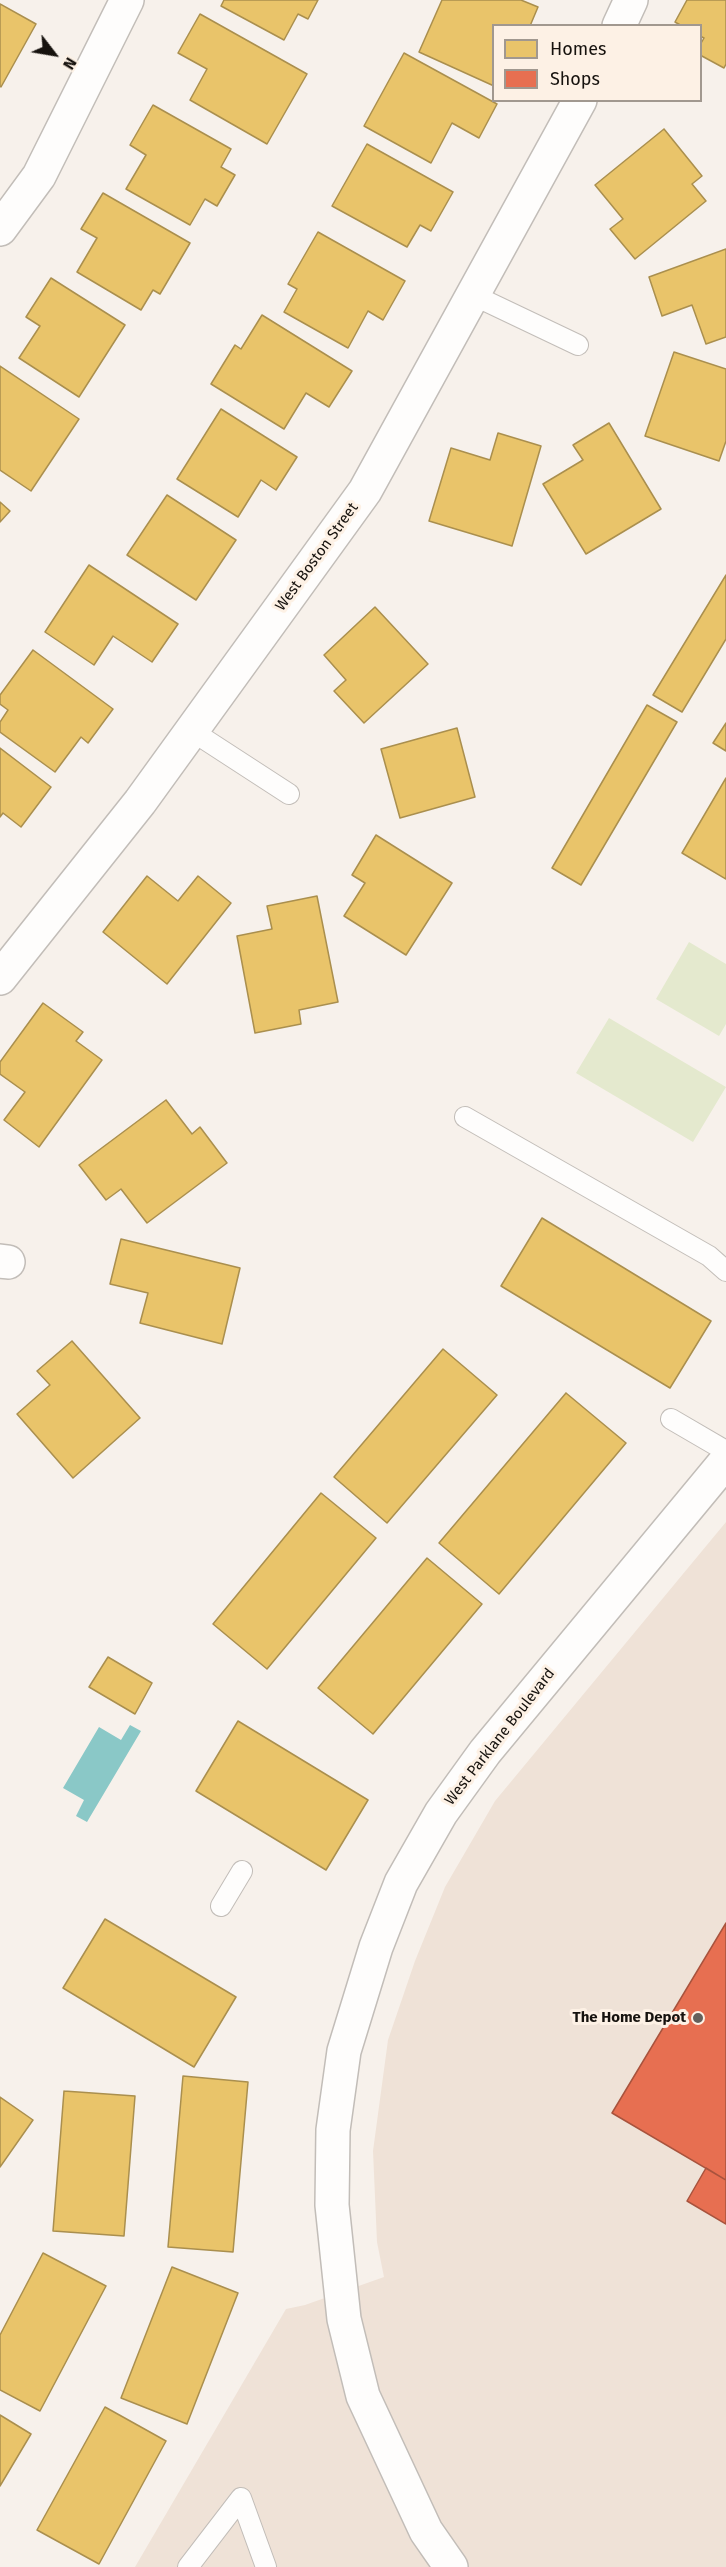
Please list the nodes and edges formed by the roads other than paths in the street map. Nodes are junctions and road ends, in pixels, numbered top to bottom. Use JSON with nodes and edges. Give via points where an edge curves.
{"nodes":[{"id":1,"x":127,"y":0,"type":"edge"},
{"id":2,"x":631,"y":0,"type":"edge"},
{"id":3,"x":620,"y":24,"type":"edge"},
{"id":4,"x":579,"y":102,"type":"edge"},
{"id":5,"x":0,"y":229,"type":"edge"},
{"id":6,"x":473,"y":295,"type":"junction"},
{"id":7,"x":578,"y":345,"type":"dead end"},
{"id":8,"x":192,"y":731,"type":"junction"},
{"id":9,"x":289,"y":794,"type":"dead end"},
{"id":10,"x":0,"y":978,"type":"edge"},
{"id":11,"x":465,"y":1117,"type":"dead end"},
{"id":12,"x":726,"y":1271,"type":"edge"},
{"id":13,"x":671,"y":1419,"type":"dead end"},
{"id":14,"x":726,"y":1451,"type":"edge"},
{"id":15,"x":726,"y":1461,"type":"edge"},
{"id":16,"x":242,"y":1871,"type":"dead end"},
{"id":17,"x":220,"y":1906,"type":"dead end"},
{"id":18,"x":188,"y":2567,"type":"edge"},
{"id":19,"x":266,"y":2567,"type":"edge"},
{"id":20,"x":451,"y":2567,"type":"edge"}],
"edges":[{"from":1,"to":5,"type":"street","via":[[39,177]]},
{"from":2,"to":3,"type":"street"},
{"from":4,"to":6,"type":"street","name":"West Boston Street"},
{"from":6,"to":7,"type":"lane"},
{"from":6,"to":8,"type":"street","name":"West Boston Street","via":[[365,491]]},
{"from":8,"to":9,"type":"lane"},
{"from":8,"to":10,"type":"street","name":"West Boston Street"},
{"from":11,"to":12,"type":"lane","via":[[709,1256]]},
{"from":13,"to":14,"type":"lane"},
{"from":15,"to":20,"type":"street","name":"West Parklane Boulevard","via":[[485,1752],[441,1813],[401,1883],[376,1947],[344,2051],[333,2130],[332,2194],[344,2319],[363,2396],[426,2531]]},
{"from":16,"to":17,"type":"lane"},
{"from":18,"to":19,"type":"lane","via":[[241,2498]]}]}
